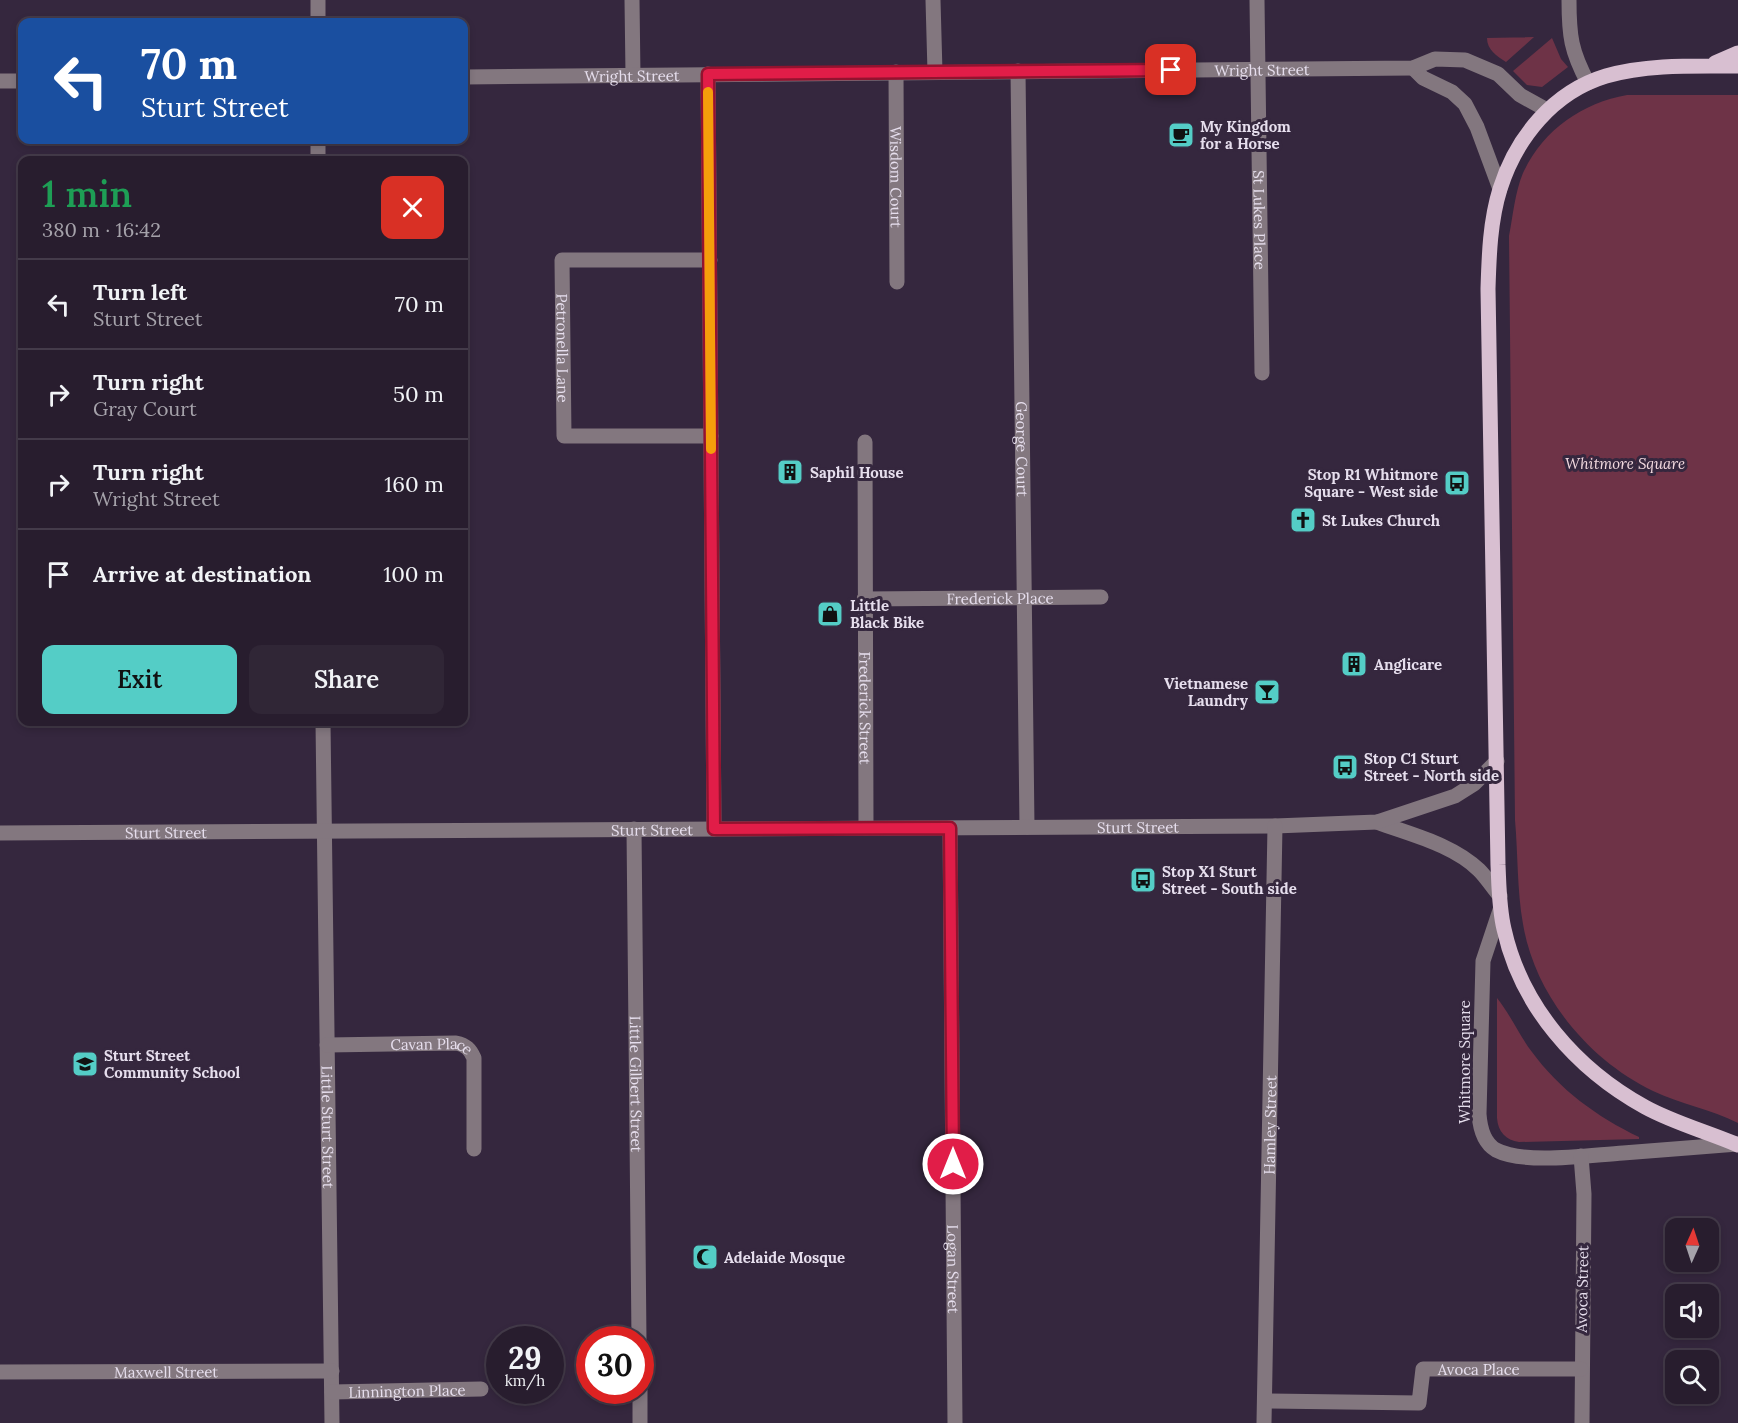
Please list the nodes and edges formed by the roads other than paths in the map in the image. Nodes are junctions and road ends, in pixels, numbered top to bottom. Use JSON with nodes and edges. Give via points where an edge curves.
{"nodes":[{"id":1,"x":318,"y":0,"type":"edge"},
{"id":2,"x":632,"y":0,"type":"edge"},
{"id":3,"x":933,"y":0,"type":"edge"},
{"id":4,"x":1257,"y":0,"type":"edge"},
{"id":5,"x":1569,"y":0,"type":"edge"},
{"id":6,"x":318,"y":18,"type":"edge"},
{"id":7,"x":1738,"y":53,"type":"edge"},
{"id":8,"x":1710,"y":66,"type":"junction"},
{"id":9,"x":1738,"y":66,"type":"edge"},
{"id":10,"x":1413,"y":68,"type":"junction"},
{"id":11,"x":1259,"y":69,"type":"junction"},
{"id":12,"x":1018,"y":71,"type":"junction"},
{"id":13,"x":896,"y":72,"type":"junction"},
{"id":14,"x":935,"y":72,"type":"junction"},
{"id":15,"x":708,"y":74,"type":"junction"},
{"id":16,"x":633,"y":75,"type":"junction"},
{"id":17,"x":468,"y":77,"type":"edge"},
{"id":18,"x":0,"y":81,"type":"edge"},
{"id":19,"x":18,"y":81,"type":"edge"},
{"id":20,"x":1588,"y":83,"type":"junction"},
{"id":21,"x":1547,"y":110,"type":"junction"},
{"id":22,"x":1500,"y":189,"type":"junction"},
{"id":23,"x":710,"y":260,"type":"junction"},
{"id":24,"x":897,"y":282,"type":"dead end"},
{"id":25,"x":1262,"y":373,"type":"dead end"},
{"id":26,"x":711,"y":436,"type":"junction"},
{"id":27,"x":865,"y":442,"type":"dead end"},
{"id":28,"x":1101,"y":597,"type":"dead end"},
{"id":29,"x":1024,"y":598,"type":"junction"},
{"id":30,"x":864,"y":599,"type":"junction"},
{"id":31,"x":323,"y":726,"type":"edge"},
{"id":32,"x":1497,"y":761,"type":"junction"},
{"id":33,"x":1377,"y":822,"type":"junction"},
{"id":34,"x":1275,"y":826,"type":"junction"},
{"id":35,"x":866,"y":828,"type":"junction"},
{"id":36,"x":950,"y":828,"type":"junction"},
{"id":37,"x":1027,"y":828,"type":"junction"},
{"id":38,"x":714,"y":829,"type":"junction"},
{"id":39,"x":634,"y":830,"type":"junction"},
{"id":40,"x":324,"y":831,"type":"junction"},
{"id":41,"x":0,"y":833,"type":"edge"},
{"id":42,"x":1500,"y":903,"type":"junction"},
{"id":43,"x":327,"y":1045,"type":"junction"},
{"id":44,"x":1738,"y":1144,"type":"edge"},
{"id":45,"x":474,"y":1149,"type":"dead end"},
{"id":46,"x":1581,"y":1156,"type":"junction"},
{"id":47,"x":639,"y":1326,"type":"edge"},
{"id":48,"x":1581,"y":1369,"type":"junction"},
{"id":49,"x":332,"y":1371,"type":"junction"},
{"id":50,"x":0,"y":1372,"type":"edge"},
{"id":51,"x":481,"y":1389,"type":"dead end"},
{"id":52,"x":333,"y":1392,"type":"junction"},
{"id":53,"x":1265,"y":1401,"type":"junction"},
{"id":54,"x":640,"y":1404,"type":"edge"},
{"id":55,"x":332,"y":1423,"type":"edge"},
{"id":56,"x":640,"y":1423,"type":"edge"},
{"id":57,"x":955,"y":1423,"type":"edge"},
{"id":58,"x":1264,"y":1423,"type":"edge"},
{"id":59,"x":1582,"y":1423,"type":"edge"}],
"edges":[{"from":1,"to":6,"type":"street"},
{"from":2,"to":16,"type":"street"},
{"from":3,"to":14,"type":"street"},
{"from":4,"to":11,"type":"street","name":"St Lukes Place"},
{"from":5,"to":20,"type":"street","via":[[1573,52]]},
{"from":7,"to":8,"type":"main road"},
{"from":8,"to":9,"type":"main road","name":"Whitmore Square"},
{"from":8,"to":20,"type":"main road","name":"Whitmore Square","via":[[1647,69]]},
{"from":10,"to":11,"type":"street","name":"Wright Street"},
{"from":10,"to":21,"type":"street","name":"Wright Street","via":[[1435,59],[1465,60],[1494,72],[1520,95]]},
{"from":10,"to":22,"type":"street","via":[[1465,104]]},
{"from":11,"to":12,"type":"street","name":"Wright Street"},
{"from":11,"to":25,"type":"street","name":"St Lukes Place"},
{"from":12,"to":14,"type":"street","name":"Wright Street"},
{"from":12,"to":29,"type":"street","name":"George Court"},
{"from":13,"to":14,"type":"street","name":"Wright Street"},
{"from":13,"to":15,"type":"street","name":"Wright Street"},
{"from":13,"to":24,"type":"street","name":"Wisdom Court"},
{"from":15,"to":16,"type":"street","name":"Wright Street"},
{"from":15,"to":23,"type":"street"},
{"from":16,"to":17,"type":"street","name":"Wright Street"},
{"from":18,"to":19,"type":"street"},
{"from":20,"to":21,"type":"main road","name":"Whitmore Square"},
{"from":21,"to":22,"type":"main road","name":"Whitmore Square","via":[[1519,147]]},
{"from":22,"to":32,"type":"main road","name":"Whitmore Square","via":[[1489,250],[1488,289]]},
{"from":23,"to":26,"type":"street"},
{"from":23,"to":26,"type":"street","name":"Petronella Lane","via":[[562,260],[564,436]]},
{"from":26,"to":38,"type":"street"},
{"from":27,"to":30,"type":"street","name":"Frederick Street"},
{"from":28,"to":29,"type":"street","name":"Frederick Place"},
{"from":29,"to":30,"type":"street","name":"Frederick Place"},
{"from":29,"to":37,"type":"street","name":"George Court"},
{"from":30,"to":35,"type":"street","name":"Frederick Street"},
{"from":31,"to":40,"type":"street","name":"Little Sturt Street"},
{"from":32,"to":33,"type":"street","name":"Sturt Street","via":[[1455,796]]},
{"from":32,"to":42,"type":"main road","name":"Whitmore Square"},
{"from":33,"to":34,"type":"street","name":"Sturt Street"},
{"from":33,"to":42,"type":"street","name":"Sturt Street","via":[[1456,854],[1478,870]]},
{"from":34,"to":37,"type":"street","name":"Sturt Street"},
{"from":34,"to":53,"type":"street","name":"Hamley Street"},
{"from":35,"to":36,"type":"street","name":"Sturt Street"},
{"from":35,"to":38,"type":"street","name":"Sturt Street"},
{"from":36,"to":37,"type":"street","name":"Sturt Street"},
{"from":36,"to":57,"type":"street","name":"Logan Street"},
{"from":38,"to":39,"type":"street","name":"Sturt Street"},
{"from":39,"to":40,"type":"street","name":"Sturt Street"},
{"from":39,"to":47,"type":"street","name":"Little Gilbert Street"},
{"from":40,"to":41,"type":"street","name":"Sturt Street"},
{"from":40,"to":43,"type":"street","name":"Little Sturt Street"},
{"from":42,"to":44,"type":"main road","name":"Whitmore Square","via":[[1504,930],[1525,988],[1559,1038],[1582,1062],[1647,1108]]},
{"from":42,"to":46,"type":"street","name":"Whitmore Square","via":[[1483,961],[1481,1129],[1490,1145],[1511,1155]]},
{"from":43,"to":45,"type":"street","name":"Cavan Place","via":[[465,1044],[474,1058]]},
{"from":43,"to":49,"type":"street","name":"Little Sturt Street"},
{"from":44,"to":46,"type":"street","name":"Whitmore Square"},
{"from":46,"to":48,"type":"street","name":"Avoca Street"},
{"from":48,"to":53,"type":"street","name":"Avoca Place","via":[[1423,1369],[1419,1403]]},
{"from":48,"to":59,"type":"street","name":"Avoca Street"},
{"from":49,"to":50,"type":"street","name":"Maxwell Street"},
{"from":49,"to":52,"type":"street","name":"Little Sturt Street"},
{"from":51,"to":52,"type":"street","name":"Linnington Place"},
{"from":52,"to":55,"type":"street","name":"Little Sturt Street"},
{"from":53,"to":58,"type":"street","name":"Hamley Street"},
{"from":54,"to":56,"type":"street"}]}
